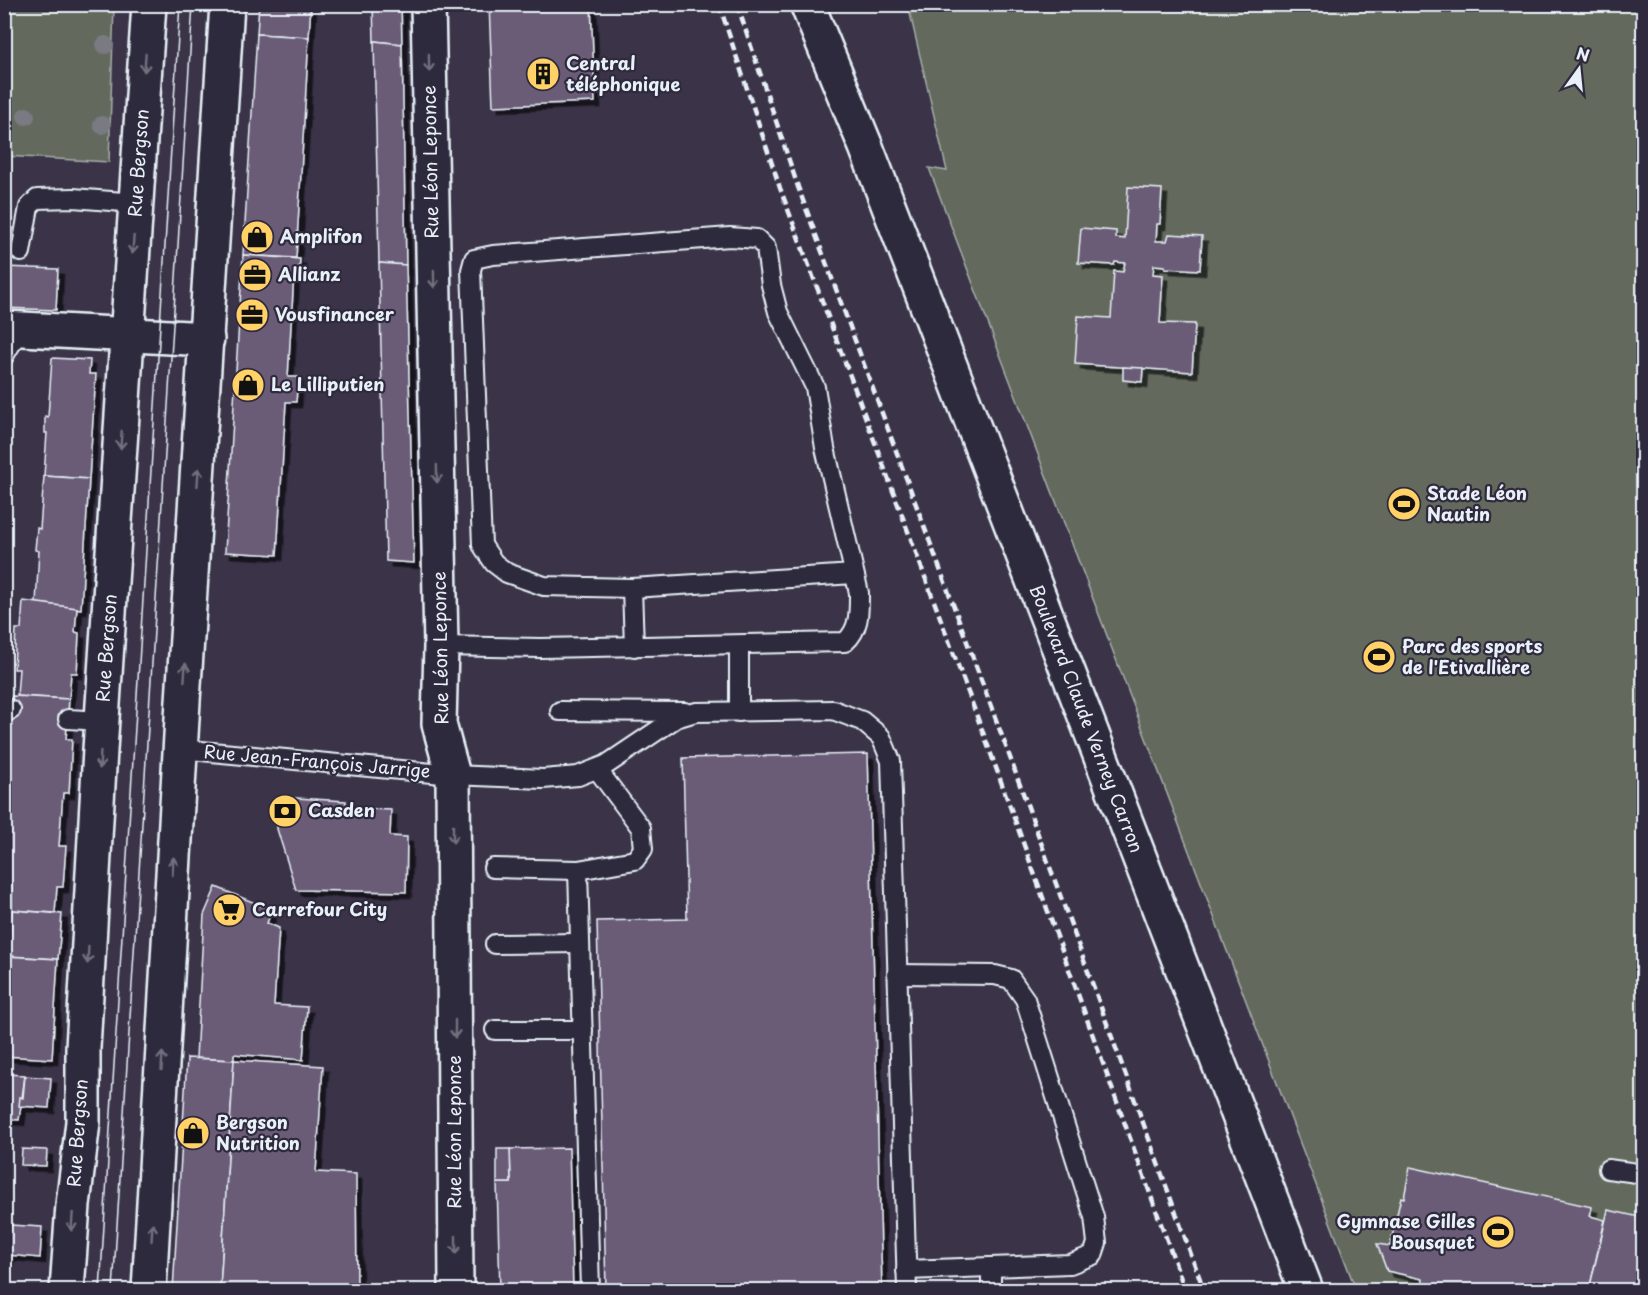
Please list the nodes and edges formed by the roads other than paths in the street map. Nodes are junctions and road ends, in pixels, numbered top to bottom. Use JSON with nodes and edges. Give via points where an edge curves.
{"nodes":[{"id":1,"x":148,"y":4,"type":"edge"},
{"id":2,"x":227,"y":4,"type":"edge"},
{"id":3,"x":428,"y":4,"type":"edge"},
{"id":4,"x":807,"y":4,"type":"edge"},
{"id":5,"x":832,"y":4,"type":"edge"},
{"id":6,"x":866,"y":147,"type":"junction"},
{"id":7,"x":136,"y":203,"type":"junction"},
{"id":8,"x":21,"y":252,"type":"dead end"},
{"id":9,"x":128,"y":335,"type":"junction"},
{"id":10,"x":10,"y":338,"type":"edge"},
{"id":11,"x":207,"y":339,"type":"junction"},
{"id":12,"x":854,"y":574,"type":"junction"},
{"id":13,"x":632,"y":588,"type":"junction"},
{"id":14,"x":740,"y":645,"type":"junction"},
{"id":15,"x":441,"y":646,"type":"junction"},
{"id":16,"x":634,"y":646,"type":"junction"},
{"id":17,"x":560,"y":711,"type":"dead end"},
{"id":18,"x":696,"y":712,"type":"junction"},
{"id":19,"x":739,"y":712,"type":"junction"},
{"id":20,"x":68,"y":719,"type":"dead end"},
{"id":21,"x":102,"y":721,"type":"junction"},
{"id":22,"x":180,"y":749,"type":"junction"},
{"id":23,"x":597,"y":769,"type":"junction"},
{"id":24,"x":453,"y":775,"type":"junction"},
{"id":25,"x":493,"y":868,"type":"dead end"},
{"id":26,"x":578,"y":870,"type":"junction"},
{"id":27,"x":580,"y":943,"type":"junction"},
{"id":28,"x":495,"y":944,"type":"dead end"},
{"id":29,"x":897,"y":974,"type":"junction"},
{"id":30,"x":495,"y":1030,"type":"dead end"},
{"id":31,"x":583,"y":1030,"type":"junction"},
{"id":32,"x":1608,"y":1169,"type":"dead end"},
{"id":33,"x":1644,"y":1174,"type":"edge"},
{"id":34,"x":991,"y":1267,"type":"junction"},
{"id":35,"x":906,"y":1270,"type":"junction"},
{"id":36,"x":67,"y":1290,"type":"edge"},
{"id":37,"x":149,"y":1290,"type":"edge"},
{"id":38,"x":456,"y":1290,"type":"edge"},
{"id":39,"x":590,"y":1290,"type":"edge"},
{"id":40,"x":907,"y":1290,"type":"edge"},
{"id":41,"x":991,"y":1290,"type":"edge"},
{"id":42,"x":1306,"y":1290,"type":"edge"}],
"edges":[{"from":1,"to":7,"type":"main road","name":"Rue Bergson","one_way":true},
{"from":2,"to":11,"type":"main road"},
{"from":3,"to":15,"type":"main road","name":"Rue Léon Leponce","one_way":true},
{"from":4,"to":6,"type":"main road","name":"Boulevard Claude Verney Carron"},
{"from":5,"to":6,"type":"main road","name":"Boulevard Claude Verney Carron"},
{"from":6,"to":42,"type":"main road","name":"Boulevard Claude Verney Carron"},
{"from":7,"to":8,"type":"lane","via":[[37,199],[29,207]]},
{"from":7,"to":9,"type":"main road","name":"Rue Bergson","one_way":true},
{"from":9,"to":10,"type":"main road"},
{"from":9,"to":11,"type":"main road"},
{"from":9,"to":21,"type":"main road","name":"Rue Bergson","one_way":true},
{"from":22,"to":11,"type":"main road","one_way":true},
{"from":12,"to":13,"type":"lane"},
{"from":12,"to":13,"type":"lane","via":[[815,387],[778,312],[766,248],[757,239],[730,237],[474,259],[471,270],[482,545],[494,563],[507,573],[544,585]]},
{"from":12,"to":14,"type":"lane","via":[[859,614],[853,635],[845,642]]},
{"from":13,"to":16,"type":"lane"},
{"from":14,"to":16,"type":"lane"},
{"from":14,"to":19,"type":"lane"},
{"from":15,"to":16,"type":"lane"},
{"from":15,"to":24,"type":"main road","name":"Rue Léon Leponce","via":[[439,724]]},
{"from":17,"to":18,"type":"lane"},
{"from":18,"to":19,"type":"lane"},
{"from":18,"to":23,"type":"lane","name":"Rue Jean-François Jarrige","via":[[676,718]]},
{"from":19,"to":29,"type":"lane","via":[[833,710],[862,721],[881,737],[891,761]]},
{"from":20,"to":21,"type":"lane"},
{"from":21,"to":36,"type":"main road","name":"Rue Bergson","one_way":true,"via":[[83,1048],[83,1122]]},
{"from":22,"to":24,"type":"lane","name":"Rue Jean-François Jarrige"},
{"from":37,"to":22,"type":"main road","one_way":true},
{"from":23,"to":24,"type":"lane","name":"Rue Jean-François Jarrige","via":[[578,776],[543,779]]},
{"from":23,"to":26,"type":"lane","via":[[641,828],[643,849],[635,860]]},
{"from":24,"to":38,"type":"main road","name":"Rue Léon Leponce","one_way":true},
{"from":25,"to":26,"type":"lane"},
{"from":26,"to":27,"type":"lane"},
{"from":27,"to":28,"type":"lane"},
{"from":27,"to":31,"type":"lane"},
{"from":29,"to":34,"type":"lane","via":[[995,975],[1011,979],[1025,999],[1094,1217],[1097,1243],[1093,1255],[1070,1264]]},
{"from":29,"to":35,"type":"lane"},
{"from":30,"to":31,"type":"lane"},
{"from":31,"to":39,"type":"lane"},
{"from":32,"to":33,"type":"lane"},
{"from":34,"to":35,"type":"lane"},
{"from":34,"to":41,"type":"lane"},
{"from":35,"to":40,"type":"lane"}]}
